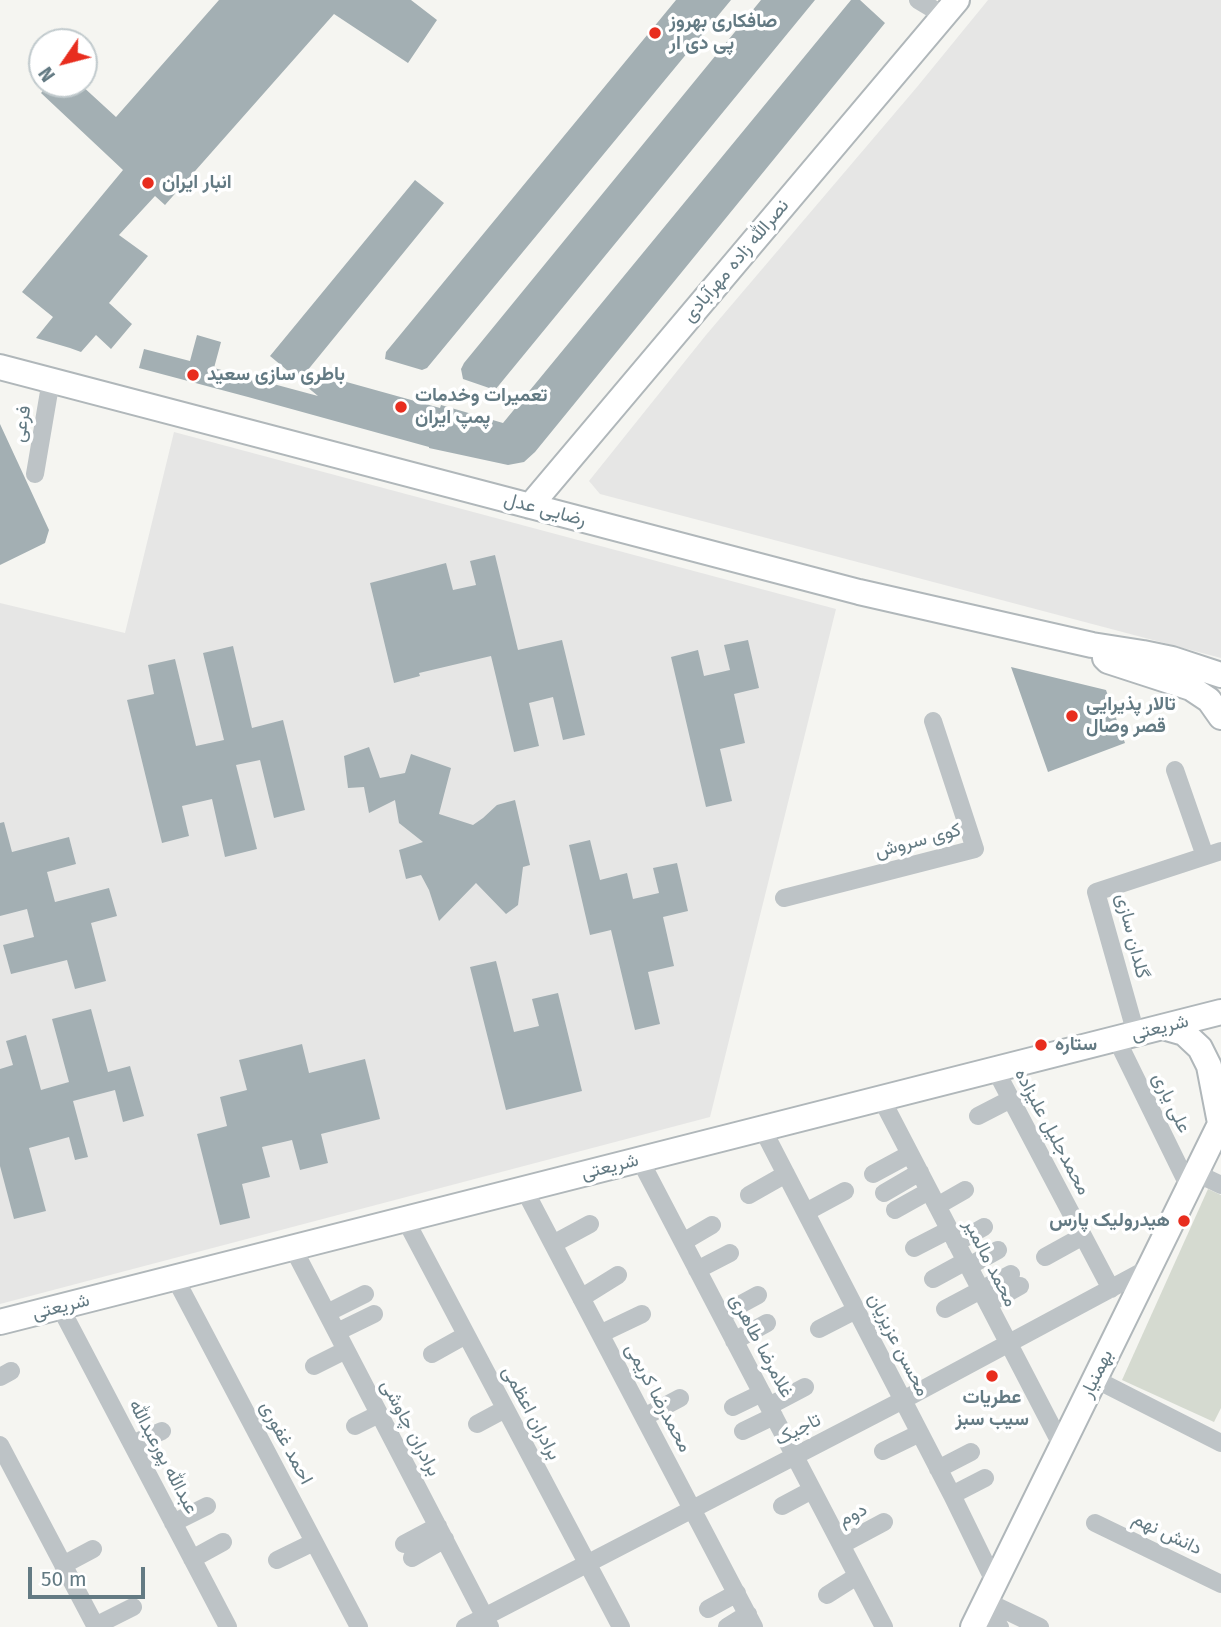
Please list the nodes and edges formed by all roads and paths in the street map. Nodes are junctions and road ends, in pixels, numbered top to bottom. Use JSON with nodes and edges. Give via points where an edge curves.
{"nodes":[{"id":1,"x":918,"y":0,"type":"edge"},
{"id":2,"x":950,"y":5,"type":"edge"},
{"id":3,"x":0,"y":367,"type":"edge"},
{"id":4,"x":51,"y":380,"type":"junction"},
{"id":5,"x":35,"y":474,"type":"dead end"},
{"id":6,"x":530,"y":506,"type":"junction"},
{"id":7,"x":1092,"y":645,"type":"junction"},
{"id":8,"x":1221,"y":675,"type":"edge"},
{"id":9,"x":1221,"y":717,"type":"edge"},
{"id":10,"x":933,"y":721,"type":"dead end"},
{"id":11,"x":1175,"y":770,"type":"dead end"},
{"id":12,"x":1213,"y":853,"type":"edge"},
{"id":13,"x":784,"y":898,"type":"dead end"},
{"id":14,"x":1221,"y":1012,"type":"edge"},
{"id":15,"x":1163,"y":1027,"type":"junction"},
{"id":16,"x":1126,"y":1036,"type":"junction"},
{"id":17,"x":995,"y":1069,"type":"junction"},
{"id":18,"x":881,"y":1098,"type":"junction"},
{"id":19,"x":1011,"y":1099,"type":"junction"},
{"id":20,"x":978,"y":1116,"type":"dead end"},
{"id":21,"x":1221,"y":1122,"type":"edge"},
{"id":22,"x":762,"y":1128,"type":"junction"},
{"id":23,"x":910,"y":1154,"type":"junction"},
{"id":24,"x":640,"y":1160,"type":"junction"},
{"id":25,"x":920,"y":1172,"type":"junction"},
{"id":26,"x":786,"y":1174,"type":"junction"},
{"id":27,"x":873,"y":1174,"type":"dead end"},
{"id":28,"x":1192,"y":1180,"type":"junction"},
{"id":29,"x":1221,"y":1185,"type":"edge"},
{"id":30,"x":524,"y":1189,"type":"junction"},
{"id":31,"x":845,"y":1191,"type":"dead end"},
{"id":32,"x":965,"y":1191,"type":"dead end"},
{"id":33,"x":884,"y":1193,"type":"dead end"},
{"id":34,"x":749,"y":1195,"type":"dead end"},
{"id":35,"x":933,"y":1198,"type":"junction"},
{"id":36,"x":895,"y":1210,"type":"dead end"},
{"id":37,"x":806,"y":1212,"type":"junction"},
{"id":38,"x":405,"y":1220,"type":"junction"},
{"id":39,"x":590,"y":1224,"type":"dead end"},
{"id":40,"x":712,"y":1225,"type":"dead end"},
{"id":41,"x":984,"y":1227,"type":"dead end"},
{"id":42,"x":953,"y":1236,"type":"junction"},
{"id":43,"x":1083,"y":1236,"type":"junction"},
{"id":44,"x":682,"y":1241,"type":"junction"},
{"id":45,"x":553,"y":1244,"type":"junction"},
{"id":46,"x":293,"y":1248,"type":"junction"},
{"id":47,"x":914,"y":1248,"type":"dead end"},
{"id":48,"x":998,"y":1250,"type":"dead end"},
{"id":49,"x":732,"y":1257,"type":"dead end"},
{"id":50,"x":1045,"y":1257,"type":"dead end"},
{"id":51,"x":967,"y":1264,"type":"junction"},
{"id":52,"x":1149,"y":1268,"type":"junction"},
{"id":53,"x":699,"y":1274,"type":"junction"},
{"id":54,"x":618,"y":1275,"type":"dead end"},
{"id":55,"x":176,"y":1278,"type":"junction"},
{"id":56,"x":933,"y":1279,"type":"dead end"},
{"id":57,"x":1016,"y":1280,"type":"dead end"},
{"id":58,"x":1111,"y":1289,"type":"junction"},
{"id":59,"x":365,"y":1294,"type":"dead end"},
{"id":60,"x":758,"y":1294,"type":"dead end"},
{"id":61,"x":581,"y":1297,"type":"junction"},
{"id":62,"x":984,"y":1297,"type":"junction"},
{"id":63,"x":60,"y":1307,"type":"junction"},
{"id":64,"x":945,"y":1308,"type":"dead end"},
{"id":65,"x":856,"y":1310,"type":"junction"},
{"id":66,"x":327,"y":1313,"type":"junction"},
{"id":67,"x":374,"y":1314,"type":"dead end"},
{"id":68,"x":642,"y":1314,"type":"dead end"},
{"id":69,"x":721,"y":1315,"type":"junction"},
{"id":70,"x":0,"y":1322,"type":"edge"},
{"id":71,"x":767,"y":1323,"type":"dead end"},
{"id":72,"x":819,"y":1329,"type":"dead end"},
{"id":73,"x":337,"y":1332,"type":"junction"},
{"id":74,"x":600,"y":1334,"type":"junction"},
{"id":75,"x":466,"y":1335,"type":"junction"},
{"id":76,"x":734,"y":1341,"type":"junction"},
{"id":77,"x":1009,"y":1343,"type":"junction"},
{"id":78,"x":346,"y":1350,"type":"junction"},
{"id":79,"x":432,"y":1354,"type":"dead end"},
{"id":80,"x":314,"y":1366,"type":"dead end"},
{"id":81,"x":1095,"y":1378,"type":"junction"},
{"id":82,"x":805,"y":1387,"type":"dead end"},
{"id":83,"x":680,"y":1398,"type":"dead end"},
{"id":84,"x":903,"y":1399,"type":"junction"},
{"id":85,"x":768,"y":1405,"type":"junction"},
{"id":86,"x":733,"y":1407,"type":"dead end"},
{"id":87,"x":505,"y":1409,"type":"junction"},
{"id":88,"x":379,"y":1414,"type":"junction"},
{"id":89,"x":644,"y":1417,"type":"junction"},
{"id":90,"x":477,"y":1424,"type":"dead end"},
{"id":91,"x":355,"y":1426,"type":"dead end"},
{"id":92,"x":162,"y":1430,"type":"dead end"},
{"id":93,"x":743,"y":1431,"type":"dead end"},
{"id":94,"x":920,"y":1433,"type":"junction"},
{"id":95,"x":1221,"y":1443,"type":"edge"},
{"id":96,"x":132,"y":1444,"type":"junction"},
{"id":97,"x":0,"y":1445,"type":"edge"},
{"id":98,"x":1062,"y":1446,"type":"junction"},
{"id":99,"x":883,"y":1451,"type":"dead end"},
{"id":100,"x":971,"y":1452,"type":"dead end"},
{"id":101,"x":794,"y":1455,"type":"junction"},
{"id":102,"x":939,"y":1469,"type":"junction"},
{"id":103,"x":7,"y":1477,"type":"edge"},
{"id":104,"x":985,"y":1478,"type":"dead end"},
{"id":105,"x":812,"y":1490,"type":"junction"},
{"id":106,"x":952,"y":1496,"type":"junction"},
{"id":107,"x":207,"y":1506,"type":"dead end"},
{"id":108,"x":782,"y":1506,"type":"dead end"},
{"id":109,"x":692,"y":1509,"type":"junction"},
{"id":110,"x":884,"y":1522,"type":"dead end"},
{"id":111,"x":173,"y":1523,"type":"junction"},
{"id":112,"x":1095,"y":1523,"type":"dead end"},
{"id":113,"x":441,"y":1532,"type":"junction"},
{"id":114,"x":223,"y":1542,"type":"dead end"},
{"id":115,"x":314,"y":1542,"type":"junction"},
{"id":116,"x":841,"y":1545,"type":"junction"},
{"id":117,"x":93,"y":1549,"type":"dead end"},
{"id":118,"x":408,"y":1551,"type":"dead end"},
{"id":119,"x":192,"y":1559,"type":"junction"},
{"id":120,"x":277,"y":1560,"type":"dead end"},
{"id":121,"x":587,"y":1563,"type":"junction"},
{"id":122,"x":63,"y":1565,"type":"junction"},
{"id":123,"x":857,"y":1576,"type":"junction"},
{"id":124,"x":1221,"y":1584,"type":"edge"},
{"id":125,"x":737,"y":1593,"type":"junction"},
{"id":126,"x":827,"y":1595,"type":"dead end"},
{"id":127,"x":133,"y":1606,"type":"dead end"},
{"id":128,"x":708,"y":1609,"type":"dead end"},
{"id":129,"x":986,"y":1611,"type":"edge"},
{"id":130,"x":751,"y":1621,"type":"edge"},
{"id":131,"x":488,"y":1622,"type":"edge"},
{"id":132,"x":613,"y":1624,"type":"edge"},
{"id":133,"x":95,"y":1627,"type":"edge"},
{"id":134,"x":228,"y":1627,"type":"edge"},
{"id":135,"x":359,"y":1627,"type":"edge"},
{"id":136,"x":465,"y":1627,"type":"edge"},
{"id":137,"x":727,"y":1627,"type":"edge"},
{"id":138,"x":884,"y":1627,"type":"edge"},
{"id":139,"x":1040,"y":1627,"type":"edge"}],
"edges":[{"from":1,"to":2,"type":"street"},
{"from":2,"to":6,"type":"main road","name":"نصرالله زاده مهرآبادی"},
{"from":3,"to":4,"type":"main road","name":"رضایی عدل"},
{"from":4,"to":5,"type":"street","name":"فرعی"},
{"from":4,"to":6,"type":"main road","name":"رضایی عدل"},
{"from":6,"to":7,"type":"main road","name":"رضایی عدل","via":[[859,592]]},
{"from":7,"to":8,"type":"main road","name":"رضایی عدل","via":[[1172,659]]},
{"from":7,"to":9,"type":"main road","via":[[1108,661],[1191,688],[1209,700]]},
{"from":10,"to":13,"type":"street","name":"کوی سروش","via":[[975,849]]},
{"from":11,"to":12,"type":"street"},
{"from":12,"to":16,"type":"street","name":"گلدان سازی","via":[[1096,892]]},
{"from":14,"to":15,"type":"main road","name":"شریعتی"},
{"from":15,"to":16,"type":"main road","name":"شریعتی"},
{"from":15,"to":21,"type":"main road","via":[[1184,1032],[1200,1048],[1209,1066]]},
{"from":16,"to":17,"type":"main road","name":"شریعتی"},
{"from":16,"to":28,"type":"street","name":"علی یاری"},
{"from":17,"to":18,"type":"main road","name":"شریعتی"},
{"from":17,"to":19,"type":"street","name":"محمدجلیل علیزاده"},
{"from":18,"to":22,"type":"main road","name":"شریعتی"},
{"from":18,"to":23,"type":"street","name":"محمد مالمیر"},
{"from":19,"to":20,"type":"street"},
{"from":19,"to":43,"type":"street","name":"محمدجلیل علیزاده"},
{"from":21,"to":28,"type":"main road","name":"بهمنیار"},
{"from":22,"to":24,"type":"main road","name":"شریعتی"},
{"from":22,"to":26,"type":"street","name":"محسن عزیزیان"},
{"from":23,"to":25,"type":"street","name":"محمد مالمیر"},
{"from":23,"to":27,"type":"street"},
{"from":24,"to":30,"type":"main road","name":"شریعتی"},
{"from":24,"to":44,"type":"street","name":"غلامرضا طاهری"},
{"from":25,"to":33,"type":"street"},
{"from":25,"to":35,"type":"street","name":"محمد مالمیر"},
{"from":26,"to":34,"type":"street"},
{"from":26,"to":37,"type":"street","name":"محسن عزیزیان"},
{"from":28,"to":29,"type":"street"},
{"from":28,"to":52,"type":"main road","name":"بهمنیار"},
{"from":30,"to":38,"type":"main road","name":"شریعتی"},
{"from":30,"to":45,"type":"street","name":"محمدرضا کریمی"},
{"from":31,"to":37,"type":"street"},
{"from":32,"to":35,"type":"street"},
{"from":35,"to":36,"type":"street"},
{"from":35,"to":42,"type":"street","name":"محمد مالمیر"},
{"from":37,"to":65,"type":"street","name":"محسن عزیزیان"},
{"from":38,"to":46,"type":"main road","name":"شریعتی"},
{"from":38,"to":75,"type":"street","name":"برادران اعظمی"},
{"from":39,"to":45,"type":"street"},
{"from":40,"to":44,"type":"street"},
{"from":41,"to":42,"type":"street"},
{"from":42,"to":47,"type":"street"},
{"from":42,"to":51,"type":"street","name":"محمد مالمیر"},
{"from":43,"to":50,"type":"street"},
{"from":43,"to":58,"type":"street","name":"محمدجلیل علیزاده"},
{"from":44,"to":53,"type":"street","name":"غلامرضا طاهری"},
{"from":45,"to":61,"type":"street","name":"محمدرضا کریمی"},
{"from":46,"to":55,"type":"main road","name":"شریعتی"},
{"from":46,"to":66,"type":"street","name":"برادران چاوشی"},
{"from":48,"to":51,"type":"street"},
{"from":49,"to":53,"type":"street"},
{"from":51,"to":56,"type":"street"},
{"from":51,"to":62,"type":"street","name":"محمد مالمیر"},
{"from":52,"to":58,"type":"street","name":"تاجیک"},
{"from":52,"to":81,"type":"main road","name":"بهمنیار"},
{"from":53,"to":69,"type":"street","name":"غلامرضا طاهری"},
{"from":54,"to":61,"type":"street"},
{"from":55,"to":63,"type":"main road","name":"شریعتی"},
{"from":55,"to":115,"type":"street","name":"احمد غفوری"},
{"from":57,"to":62,"type":"street"},
{"from":58,"to":77,"type":"street","name":"تاجیک"},
{"from":59,"to":66,"type":"street"},
{"from":60,"to":69,"type":"street"},
{"from":61,"to":74,"type":"street","name":"محمدرضا کریمی"},
{"from":62,"to":64,"type":"street"},
{"from":62,"to":77,"type":"street","name":"محمد مالمیر"},
{"from":63,"to":70,"type":"main road","name":"شریعتی"},
{"from":63,"to":96,"type":"street","name":"عبدالله پورعبدالله"},
{"from":65,"to":72,"type":"street"},
{"from":65,"to":84,"type":"street","name":"محسن عزیزیان"},
{"from":66,"to":73,"type":"street","name":"برادران چاوشی"},
{"from":67,"to":73,"type":"street"},
{"from":68,"to":74,"type":"street"},
{"from":69,"to":76,"type":"street","name":"غلامرضا طاهری"},
{"from":71,"to":76,"type":"street"},
{"from":73,"to":78,"type":"street","name":"برادران چاوشی"},
{"from":74,"to":89,"type":"street","name":"محمدرضا کریمی"},
{"from":75,"to":79,"type":"street"},
{"from":75,"to":87,"type":"street","name":"برادران اعظمی"},
{"from":76,"to":85,"type":"street","name":"غلامرضا طاهری"},
{"from":77,"to":84,"type":"street","name":"تاجیک"},
{"from":77,"to":98,"type":"street","name":"محمد مالمیر"},
{"from":78,"to":80,"type":"street"},
{"from":78,"to":88,"type":"street","name":"برادران چاوشی"},
{"from":81,"to":95,"type":"street"},
{"from":81,"to":98,"type":"main road","name":"بهمنیار"},
{"from":82,"to":85,"type":"street"},
{"from":83,"to":89,"type":"street"},
{"from":84,"to":94,"type":"street","name":"محسن عزیزیان"},
{"from":84,"to":101,"type":"street","name":"تاجیک"},
{"from":85,"to":86,"type":"street"},
{"from":85,"to":93,"type":"street"},
{"from":85,"to":101,"type":"street","name":"غلامرضا طاهری"},
{"from":87,"to":90,"type":"street"},
{"from":87,"to":121,"type":"street","name":"برادران اعظمی"},
{"from":88,"to":91,"type":"street"},
{"from":88,"to":113,"type":"street","name":"برادران چاوشی"},
{"from":89,"to":109,"type":"street","name":"محمدرضا کریمی"},
{"from":92,"to":96,"type":"street"},
{"from":94,"to":99,"type":"street"},
{"from":94,"to":102,"type":"street","name":"محسن عزیزیان"},
{"from":96,"to":111,"type":"street","name":"عبدالله پورعبدالله"},
{"from":97,"to":103,"type":"street"},
{"from":98,"to":129,"type":"main road","name":"بهمنیار"},
{"from":100,"to":102,"type":"street"},
{"from":101,"to":105,"type":"street","name":"غلامرضا طاهری"},
{"from":101,"to":109,"type":"street","name":"تاجیک"},
{"from":102,"to":106,"type":"street","name":"محسن عزیزیان"},
{"from":103,"to":122,"type":"street"},
{"from":104,"to":106,"type":"street"},
{"from":105,"to":108,"type":"street"},
{"from":105,"to":116,"type":"street","name":"غلامرضا طاهری"},
{"from":106,"to":129,"type":"street","name":"محسن عزیزیان"},
{"from":107,"to":111,"type":"street"},
{"from":109,"to":121,"type":"street","name":"تاجیک"},
{"from":109,"to":125,"type":"street","name":"محمدرضا کریمی"},
{"from":110,"to":116,"type":"street","name":"دوم"},
{"from":111,"to":119,"type":"street","name":"عبدالله پورعبدالله"},
{"from":112,"to":124,"type":"street","name":"دانش نهم"},
{"from":113,"to":118,"type":"street"},
{"from":113,"to":131,"type":"street","name":"برادران چاوشی"},
{"from":114,"to":119,"type":"street"},
{"from":115,"to":120,"type":"street"},
{"from":115,"to":135,"type":"street","name":"احمد غفوری"},
{"from":116,"to":123,"type":"street","name":"غلامرضا طاهری"},
{"from":117,"to":122,"type":"street"},
{"from":119,"to":134,"type":"street","name":"عبدالله پورعبدالله"},
{"from":121,"to":131,"type":"street","name":"تاجیک"},
{"from":121,"to":132,"type":"street","name":"برادران اعظمی"},
{"from":122,"to":133,"type":"street"},
{"from":123,"to":126,"type":"street"},
{"from":123,"to":138,"type":"street","name":"غلامرضا طاهری"},
{"from":125,"to":128,"type":"street"},
{"from":125,"to":130,"type":"street","name":"محمدرضا کریمی"},
{"from":127,"to":133,"type":"street"},
{"from":129,"to":139,"type":"street"},
{"from":130,"to":137,"type":"street"},
{"from":131,"to":136,"type":"street","name":"تاجیک"}]}
